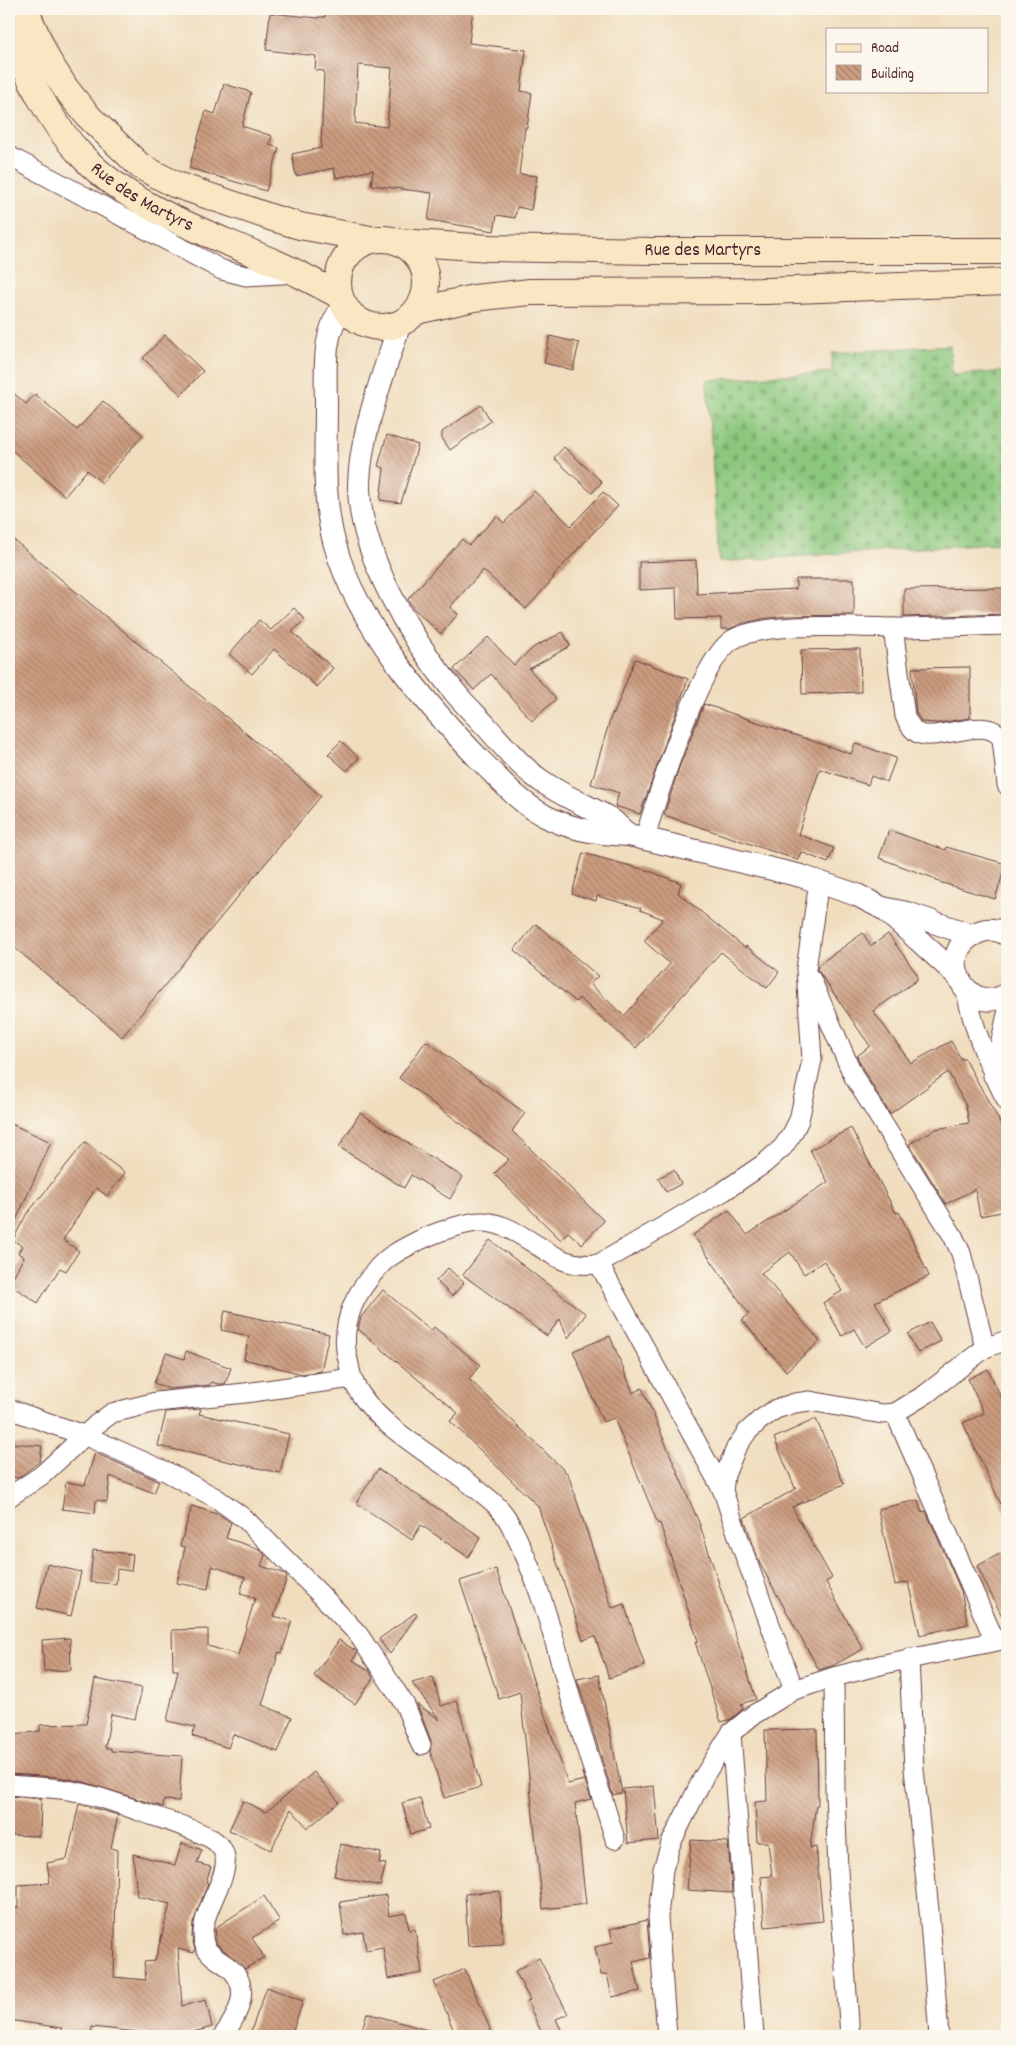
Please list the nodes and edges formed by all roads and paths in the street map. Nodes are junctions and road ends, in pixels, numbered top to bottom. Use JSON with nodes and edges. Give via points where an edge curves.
{"nodes":[{"id":1,"x":25,"y":9,"type":"edge"},
{"id":2,"x":9,"y":30,"type":"edge"},
{"id":3,"x":9,"y":156,"type":"edge"},
{"id":4,"x":370,"y":240,"type":"junction"},
{"id":5,"x":399,"y":242,"type":"junction"},
{"id":6,"x":1007,"y":251,"type":"edge"},
{"id":7,"x":296,"y":273,"type":"junction"},
{"id":8,"x":1007,"y":282,"type":"edge"},
{"id":9,"x":342,"y":300,"type":"junction"},
{"id":10,"x":408,"y":317,"type":"junction"},
{"id":11,"x":1007,"y":625,"type":"edge"},
{"id":12,"x":893,"y":628,"type":"junction"},
{"id":13,"x":1007,"y":785,"type":"edge"},
{"id":14,"x":636,"y":838,"type":"junction"},
{"id":15,"x":819,"y":881,"type":"junction"},
{"id":16,"x":882,"y":908,"type":"junction"},
{"id":17,"x":1002,"y":929,"type":"edge"},
{"id":18,"x":971,"y":936,"type":"junction"},
{"id":19,"x":806,"y":969,"type":"junction"},
{"id":20,"x":962,"y":983,"type":"junction"},
{"id":21,"x":1007,"y":994,"type":"edge"},
{"id":22,"x":1007,"y":1014,"type":"edge"},
{"id":23,"x":993,"y":1076,"type":"junction"},
{"id":24,"x":1007,"y":1101,"type":"edge"},
{"id":25,"x":598,"y":1264,"type":"junction"},
{"id":26,"x":1007,"y":1340,"type":"edge"},
{"id":27,"x":985,"y":1348,"type":"junction"},
{"id":28,"x":352,"y":1378,"type":"junction"},
{"id":29,"x":9,"y":1409,"type":"edge"},
{"id":30,"x":895,"y":1413,"type":"junction"},
{"id":31,"x":86,"y":1436,"type":"junction"},
{"id":32,"x":723,"y":1491,"type":"junction"},
{"id":33,"x":9,"y":1497,"type":"edge"},
{"id":34,"x":1001,"y":1640,"type":"edge"},
{"id":35,"x":910,"y":1658,"type":"junction"},
{"id":36,"x":834,"y":1677,"type":"junction"},
{"id":37,"x":794,"y":1690,"type":"junction"},
{"id":38,"x":731,"y":1733,"type":"junction"},
{"id":39,"x":421,"y":1745,"type":"dead end"},
{"id":40,"x":9,"y":1785,"type":"edge"},
{"id":41,"x":616,"y":1839,"type":"dead end"},
{"id":42,"x":223,"y":2036,"type":"edge"},
{"id":43,"x":667,"y":2036,"type":"edge"},
{"id":44,"x":754,"y":2036,"type":"edge"},
{"id":45,"x":850,"y":2036,"type":"edge"},
{"id":46,"x":939,"y":2036,"type":"edge"}],
"edges":[{"from":1,"to":4,"type":"main road","name":"Rue des Martyrs","via":[[47,59],[66,89],[88,116],[140,166],[174,184],[273,218]]},
{"from":2,"to":7,"type":"main road","name":"Rue des Martyrs","via":[[24,70],[49,112],[65,137],[97,170],[166,214]]},
{"from":3,"to":7,"type":"street","via":[[222,270],[252,276]]},
{"from":4,"to":5,"type":"main road","via":[[385,238]]},
{"from":4,"to":9,"type":"main road","via":[[346,256],[340,268],[337,282]]},
{"from":5,"to":6,"type":"main road","name":"Rue des Martyrs","via":[[490,248],[652,251]]},
{"from":5,"to":10,"type":"main road","via":[[420,260],[425,274],[426,289],[421,303]]},
{"from":7,"to":9,"type":"main road","name":"Rue des Martyrs"},
{"from":8,"to":10,"type":"main road","via":[[767,291],[530,292],[474,298]]},
{"from":9,"to":10,"type":"main road","via":[[346,310],[357,320],[371,326],[386,327]]},
{"from":9,"to":14,"type":"street","via":[[331,324],[327,348],[325,472],[327,508],[335,545],[358,600],[387,648],[426,699],[514,794],[544,816],[570,826]]},
{"from":10,"to":14,"type":"street","via":[[370,419],[359,488],[362,518],[372,551],[397,609],[453,691],[508,751],[561,794],[610,819]]},
{"from":11,"to":12,"type":"street"},
{"from":12,"to":13,"type":"street","via":[[905,716],[911,728],[926,735],[967,729],[991,729],[999,733]]},
{"from":12,"to":14,"type":"street","via":[[850,626],[770,630],[732,640],[707,671]]},
{"from":14,"to":15,"type":"street"},
{"from":15,"to":16,"type":"street"},
{"from":15,"to":19,"type":"street"},
{"from":16,"to":18,"type":"street","via":[[907,913]]},
{"from":16,"to":20,"type":"street"},
{"from":17,"to":18,"type":"street","via":[[981,931]]},
{"from":18,"to":20,"type":"street","via":[[957,953],[955,964]]},
{"from":19,"to":25,"type":"street","via":[[812,1060],[799,1120],[783,1147],[724,1190]]},
{"from":19,"to":27,"type":"street","via":[[854,1077],[953,1236],[963,1260]]},
{"from":20,"to":21,"type":"street","via":[[981,998],[992,999]]},
{"from":20,"to":23,"type":"street"},
{"from":22,"to":23,"type":"street"},
{"from":23,"to":24,"type":"street"},
{"from":25,"to":28,"type":"street","via":[[563,1260],[503,1226],[488,1222],[454,1227],[415,1243],[390,1257],[368,1279],[355,1299],[348,1319],[345,1345]]},
{"from":25,"to":32,"type":"street"},
{"from":26,"to":27,"type":"street"},
{"from":27,"to":30,"type":"street","via":[[926,1394]]},
{"from":28,"to":31,"type":"street","via":[[128,1408],[97,1424]]},
{"from":28,"to":41,"type":"street","via":[[376,1413],[495,1503],[508,1520],[529,1564]]},
{"from":29,"to":31,"type":"street"},
{"from":30,"to":32,"type":"street","via":[[882,1414],[810,1401],[776,1410],[747,1432],[736,1448],[725,1475]]},
{"from":30,"to":34,"type":"street"},
{"from":31,"to":33,"type":"street","via":[[42,1475]]},
{"from":31,"to":39,"type":"street","via":[[167,1472],[216,1498],[245,1519],[358,1634],[405,1705]]},
{"from":32,"to":37,"type":"street"},
{"from":34,"to":35,"type":"street"},
{"from":35,"to":36,"type":"street"},
{"from":35,"to":46,"type":"street","via":[[914,1769]]},
{"from":36,"to":37,"type":"street"},
{"from":36,"to":45,"type":"street","via":[[838,1862]]},
{"from":37,"to":38,"type":"street"},
{"from":38,"to":43,"type":"street","via":[[704,1776],[671,1843],[663,1869],[658,1917]]},
{"from":38,"to":44,"type":"street"},
{"from":40,"to":42,"type":"street","via":[[93,1795],[175,1824],[219,1845],[226,1867],[208,1912],[205,1946],[237,1976],[242,1986],[242,1998],[233,2022]]}]}
